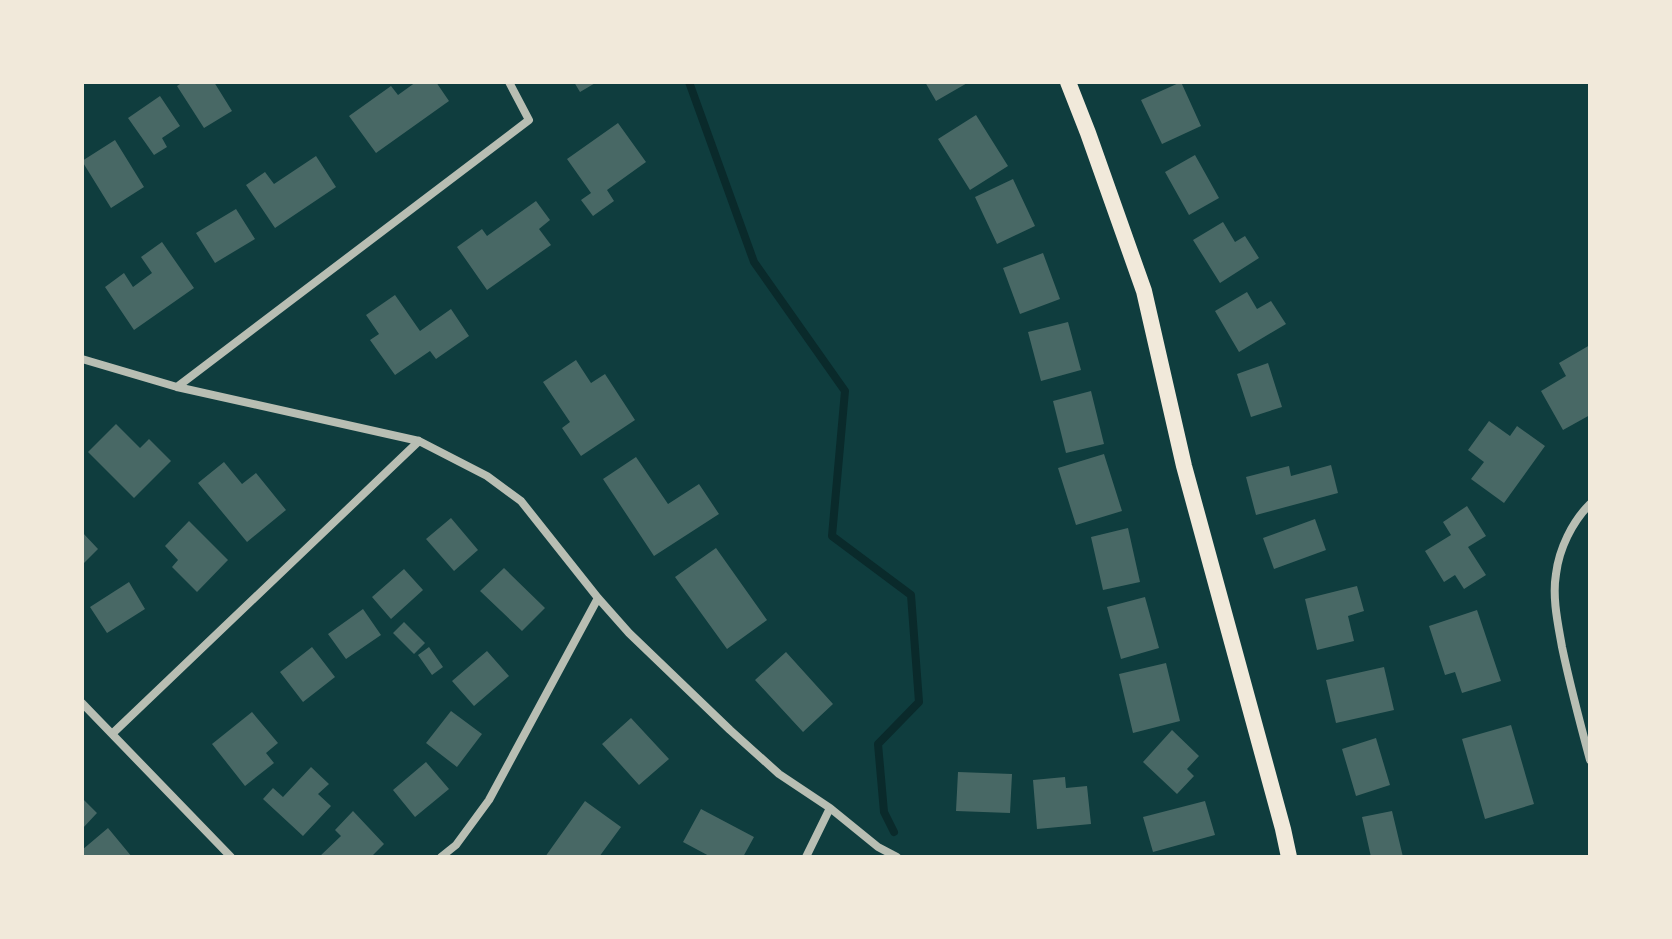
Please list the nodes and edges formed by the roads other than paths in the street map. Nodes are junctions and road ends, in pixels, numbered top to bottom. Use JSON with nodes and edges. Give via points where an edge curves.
{"nodes":[{"id":1,"x":509,"y":82,"type":"edge"},
{"id":2,"x":1068,"y":82,"type":"edge"},
{"id":3,"x":82,"y":359,"type":"edge"},
{"id":4,"x":177,"y":387,"type":"junction"},
{"id":5,"x":419,"y":441,"type":"junction"},
{"id":6,"x":1590,"y":504,"type":"edge"},
{"id":7,"x":598,"y":598,"type":"junction"},
{"id":8,"x":82,"y":703,"type":"edge"},
{"id":9,"x":112,"y":734,"type":"junction"},
{"id":10,"x":1590,"y":760,"type":"edge"},
{"id":11,"x":830,"y":808,"type":"junction"},
{"id":12,"x":231,"y":857,"type":"edge"},
{"id":13,"x":441,"y":857,"type":"edge"},
{"id":14,"x":806,"y":857,"type":"edge"},
{"id":15,"x":897,"y":857,"type":"edge"},
{"id":16,"x":1289,"y":857,"type":"edge"}],
"edges":[{"from":1,"to":4,"type":"street","via":[[529,120]]},
{"from":2,"to":16,"type":"main road","via":[[1144,291],[1184,466]]},
{"from":3,"to":4,"type":"street"},
{"from":4,"to":5,"type":"street"},
{"from":5,"to":7,"type":"street","via":[[487,476],[521,501]]},
{"from":5,"to":9,"type":"street"},
{"from":6,"to":10,"type":"street","via":[[1562,548],[1555,576],[1557,619]]},
{"from":7,"to":11,"type":"street","via":[[730,730],[779,774]]},
{"from":7,"to":13,"type":"street","via":[[489,800]]},
{"from":8,"to":9,"type":"street"},
{"from":9,"to":12,"type":"street"},
{"from":11,"to":14,"type":"street"},
{"from":11,"to":15,"type":"street"}]}
